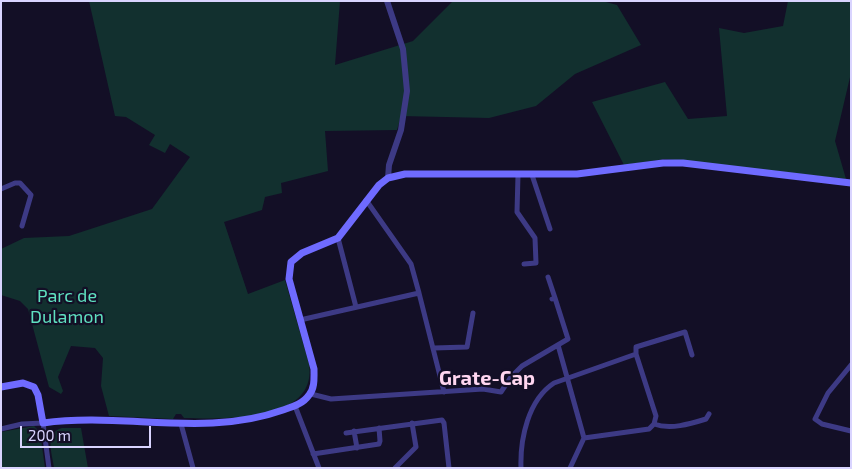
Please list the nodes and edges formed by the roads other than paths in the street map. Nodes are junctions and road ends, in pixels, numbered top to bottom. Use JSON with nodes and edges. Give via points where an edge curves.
{"nodes":[{"id":1,"x":387,"y":1,"type":"edge"},
{"id":2,"x":518,"y":175,"type":"junction"},
{"id":3,"x":531,"y":175,"type":"junction"},
{"id":4,"x":388,"y":178,"type":"junction"},
{"id":5,"x":851,"y":183,"type":"edge"},
{"id":6,"x":1,"y":189,"type":"edge"},
{"id":7,"x":366,"y":200,"type":"junction"},
{"id":8,"x":22,"y":226,"type":"dead end"},
{"id":9,"x":550,"y":229,"type":"dead end"},
{"id":10,"x":338,"y":238,"type":"junction"},
{"id":11,"x":524,"y":264,"type":"dead end"},
{"id":12,"x":548,"y":277,"type":"dead end"},
{"id":13,"x":419,"y":293,"type":"junction"},
{"id":14,"x":356,"y":307,"type":"junction"},
{"id":15,"x":473,"y":313,"type":"dead end"},
{"id":16,"x":300,"y":320,"type":"junction"},
{"id":17,"x":558,"y":345,"type":"junction"},
{"id":18,"x":434,"y":348,"type":"junction"},
{"id":19,"x":636,"y":354,"type":"junction"},
{"id":20,"x":692,"y":355,"type":"dead end"},
{"id":21,"x":851,"y":365,"type":"edge"},
{"id":22,"x":567,"y":378,"type":"junction"},
{"id":23,"x":1,"y":387,"type":"edge"},
{"id":24,"x":444,"y":392,"type":"junction"},
{"id":25,"x":311,"y":394,"type":"junction"},
{"id":26,"x":295,"y":406,"type":"junction"},
{"id":27,"x":709,"y":414,"type":"dead end"},
{"id":28,"x":43,"y":423,"type":"junction"},
{"id":29,"x":412,"y":423,"type":"junction"},
{"id":30,"x":181,"y":424,"type":"junction"},
{"id":31,"x":654,"y":424,"type":"junction"},
{"id":32,"x":379,"y":428,"type":"junction"},
{"id":33,"x":1,"y":429,"type":"edge"},
{"id":34,"x":354,"y":432,"type":"junction"},
{"id":35,"x":851,"y":432,"type":"edge"},
{"id":36,"x":346,"y":433,"type":"dead end"},
{"id":37,"x":584,"y":438,"type":"junction"},
{"id":38,"x":357,"y":448,"type":"junction"},
{"id":39,"x":314,"y":454,"type":"junction"},
{"id":40,"x":49,"y":468,"type":"edge"},
{"id":41,"x":193,"y":468,"type":"edge"},
{"id":42,"x":319,"y":468,"type":"edge"},
{"id":43,"x":395,"y":468,"type":"edge"},
{"id":44,"x":449,"y":468,"type":"edge"},
{"id":45,"x":521,"y":468,"type":"edge"},
{"id":46,"x":570,"y":468,"type":"edge"}],
"edges":[{"from":1,"to":4,"type":"street","via":[[403,49],[407,91]]},
{"from":2,"to":3,"type":"main road"},
{"from":2,"to":4,"type":"main road","via":[[429,173]]},
{"from":2,"to":11,"type":"street","via":[[517,212],[535,241],[536,263]]},
{"from":3,"to":5,"type":"main road","via":[[578,174],[663,162]]},
{"from":3,"to":9,"type":"street"},
{"from":4,"to":7,"type":"main road"},
{"from":6,"to":8,"type":"street","via":[[20,183],[31,195]]},
{"from":7,"to":10,"type":"main road"},
{"from":7,"to":13,"type":"street","via":[[411,264]]},
{"from":10,"to":14,"type":"street"},
{"from":10,"to":16,"type":"main road","via":[[302,253],[291,262],[289,279]]},
{"from":12,"to":17,"type":"street","via":[[568,337]]},
{"from":13,"to":14,"type":"street"},
{"from":13,"to":18,"type":"street"},
{"from":14,"to":16,"type":"street"},
{"from":15,"to":18,"type":"street","via":[[467,347]]},
{"from":16,"to":25,"type":"main road","via":[[314,369]]},
{"from":17,"to":22,"type":"street"},
{"from":17,"to":24,"type":"street","via":[[522,366],[501,392],[482,389]]},
{"from":18,"to":24,"type":"street"},
{"from":19,"to":20,"type":"street","via":[[636,347],[685,332]]},
{"from":19,"to":22,"type":"street"},
{"from":19,"to":31,"type":"street","via":[[656,416]]},
{"from":21,"to":35,"type":"street","via":[[822,403],[816,418],[818,422]]},
{"from":22,"to":37,"type":"street"},
{"from":22,"to":45,"type":"street","via":[[548,387],[535,403],[524,436]]},
{"from":23,"to":28,"type":"main road","via":[[23,383],[34,387]]},
{"from":24,"to":25,"type":"street","via":[[330,399]]},
{"from":25,"to":26,"type":"main road"},
{"from":26,"to":30,"type":"main road","via":[[232,424]]},
{"from":26,"to":39,"type":"street"},
{"from":27,"to":31,"type":"street","via":[[706,419],[694,423],[664,428]]},
{"from":28,"to":30,"type":"main road"},
{"from":28,"to":33,"type":"street"},
{"from":28,"to":40,"type":"street"},
{"from":29,"to":32,"type":"street"},
{"from":29,"to":43,"type":"street","via":[[416,448]]},
{"from":29,"to":44,"type":"street","via":[[442,420]]},
{"from":30,"to":41,"type":"street"},
{"from":31,"to":37,"type":"street","via":[[649,429]]},
{"from":32,"to":34,"type":"street"},
{"from":32,"to":38,"type":"street","via":[[378,444]]},
{"from":34,"to":36,"type":"street"},
{"from":34,"to":38,"type":"street"},
{"from":37,"to":46,"type":"street"},
{"from":38,"to":39,"type":"street"},
{"from":39,"to":42,"type":"street"}]}
